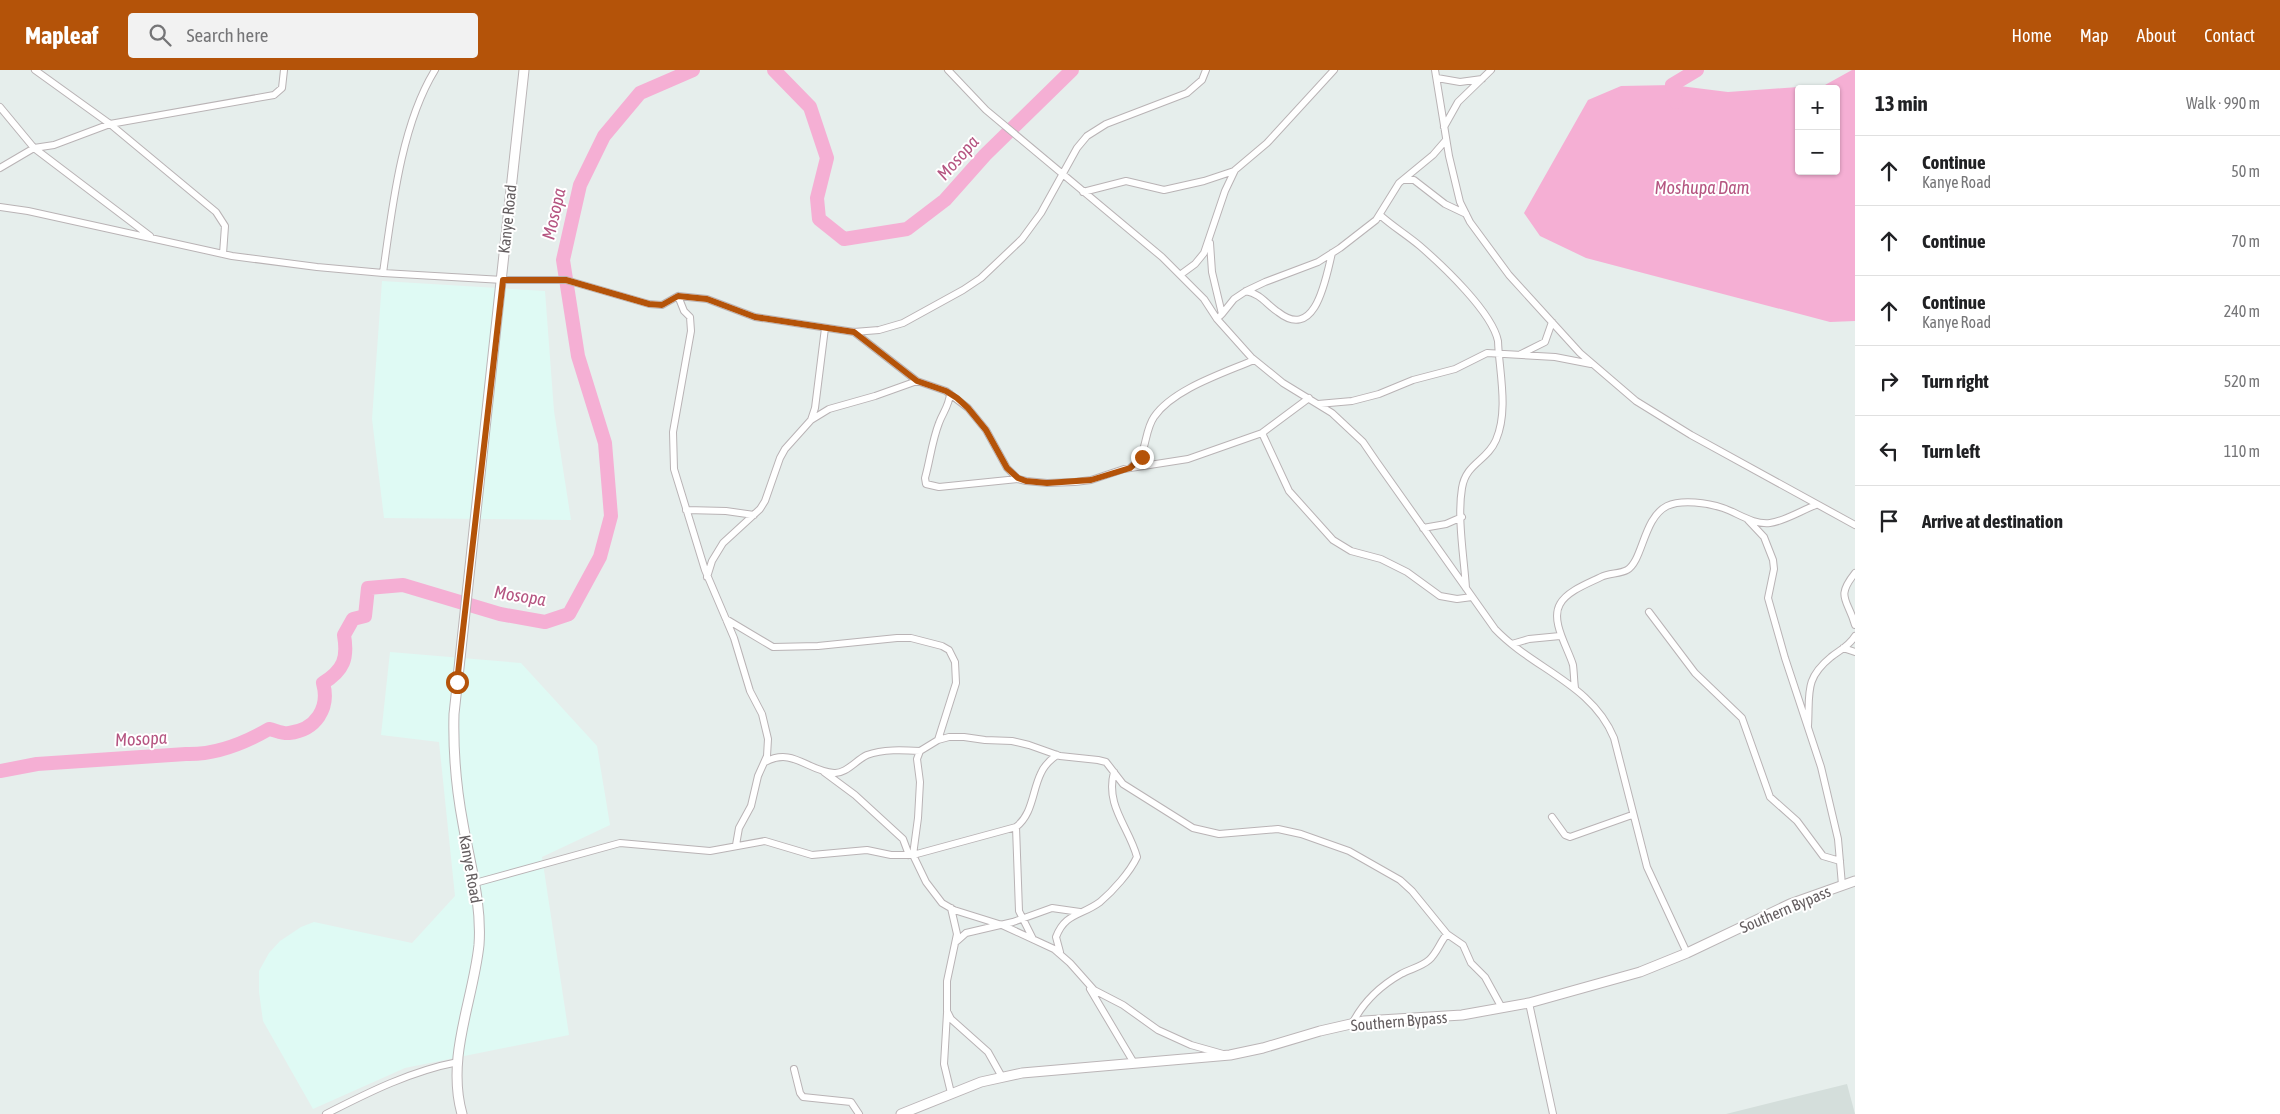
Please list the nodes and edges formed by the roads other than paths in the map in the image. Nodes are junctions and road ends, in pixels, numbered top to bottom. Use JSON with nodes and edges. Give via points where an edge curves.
{"nodes":[{"id":1,"x":35,"y":70,"type":"edge"},
{"id":2,"x":284,"y":70,"type":"edge"},
{"id":3,"x":435,"y":70,"type":"edge"},
{"id":4,"x":524,"y":70,"type":"edge"},
{"id":5,"x":948,"y":70,"type":"edge"},
{"id":6,"x":1206,"y":70,"type":"edge"},
{"id":7,"x":1334,"y":70,"type":"edge"},
{"id":8,"x":1436,"y":70,"type":"edge"},
{"id":9,"x":1491,"y":70,"type":"edge"},
{"id":10,"x":1437,"y":78,"type":"junction"},
{"id":11,"x":1483,"y":78,"type":"junction"},
{"id":12,"x":0,"y":107,"type":"edge"},
{"id":13,"x":110,"y":124,"type":"junction"},
{"id":14,"x":1444,"y":127,"type":"junction"},
{"id":15,"x":1446,"y":140,"type":"junction"},
{"id":16,"x":34,"y":148,"type":"junction"},
{"id":17,"x":0,"y":168,"type":"edge"},
{"id":18,"x":1235,"y":170,"type":"junction"},
{"id":19,"x":1063,"y":175,"type":"junction"},
{"id":20,"x":1404,"y":180,"type":"junction"},
{"id":21,"x":1083,"y":192,"type":"junction"},
{"id":22,"x":0,"y":207,"type":"edge"},
{"id":23,"x":1466,"y":214,"type":"junction"},
{"id":24,"x":1380,"y":215,"type":"junction"},
{"id":25,"x":153,"y":238,"type":"junction"},
{"id":26,"x":1210,"y":239,"type":"junction"},
{"id":27,"x":1332,"y":253,"type":"junction"},
{"id":28,"x":222,"y":254,"type":"junction"},
{"id":29,"x":383,"y":273,"type":"junction"},
{"id":30,"x":1180,"y":275,"type":"junction"},
{"id":31,"x":503,"y":280,"type":"junction"},
{"id":32,"x":1246,"y":291,"type":"junction"},
{"id":33,"x":678,"y":296,"type":"junction"},
{"id":34,"x":1222,"y":314,"type":"junction"},
{"id":35,"x":1217,"y":319,"type":"junction"},
{"id":36,"x":1552,"y":322,"type":"junction"},
{"id":37,"x":825,"y":328,"type":"junction"},
{"id":38,"x":854,"y":332,"type":"junction"},
{"id":39,"x":1499,"y":352,"type":"junction"},
{"id":40,"x":1520,"y":354,"type":"junction"},
{"id":41,"x":1254,"y":360,"type":"junction"},
{"id":42,"x":1592,"y":364,"type":"junction"},
{"id":43,"x":917,"y":381,"type":"junction"},
{"id":44,"x":950,"y":394,"type":"junction"},
{"id":45,"x":1309,"y":398,"type":"junction"},
{"id":46,"x":1318,"y":404,"type":"junction"},
{"id":47,"x":811,"y":420,"type":"junction"},
{"id":48,"x":1262,"y":433,"type":"junction"},
{"id":49,"x":1130,"y":468,"type":"junction"},
{"id":50,"x":1018,"y":478,"type":"junction"},
{"id":51,"x":1816,"y":504,"type":"junction"},
{"id":52,"x":686,"y":510,"type":"junction"},
{"id":53,"x":754,"y":515,"type":"junction"},
{"id":54,"x":1462,"y":517,"type":"junction"},
{"id":55,"x":1747,"y":519,"type":"junction"},
{"id":56,"x":1855,"y":525,"type":"edge"},
{"id":57,"x":1423,"y":528,"type":"junction"},
{"id":58,"x":1855,"y":572,"type":"edge"},
{"id":59,"x":708,"y":577,"type":"junction"},
{"id":60,"x":1466,"y":589,"type":"junction"},
{"id":61,"x":1472,"y":597,"type":"junction"},
{"id":62,"x":1649,"y":612,"type":"dead end"},
{"id":63,"x":726,"y":618,"type":"junction"},
{"id":64,"x":1855,"y":625,"type":"edge"},
{"id":65,"x":1560,"y":636,"type":"junction"},
{"id":66,"x":1855,"y":636,"type":"edge"},
{"id":67,"x":1512,"y":644,"type":"junction"},
{"id":68,"x":1843,"y":648,"type":"junction"},
{"id":69,"x":1855,"y":652,"type":"edge"},
{"id":70,"x":1575,"y":688,"type":"junction"},
{"id":71,"x":1808,"y":729,"type":"junction"},
{"id":72,"x":938,"y":740,"type":"junction"},
{"id":73,"x":920,"y":751,"type":"junction"},
{"id":74,"x":1057,"y":755,"type":"junction"},
{"id":75,"x":765,"y":762,"type":"junction"},
{"id":76,"x":821,"y":770,"type":"junction"},
{"id":77,"x":1114,"y":772,"type":"junction"},
{"id":78,"x":1632,"y":815,"type":"junction"},
{"id":79,"x":1552,"y":817,"type":"dead end"},
{"id":80,"x":1016,"y":827,"type":"junction"},
{"id":81,"x":736,"y":845,"type":"junction"},
{"id":82,"x":911,"y":855,"type":"junction"},
{"id":83,"x":1840,"y":861,"type":"junction"},
{"id":84,"x":1855,"y":882,"type":"edge"},
{"id":85,"x":474,"y":883,"type":"junction"},
{"id":86,"x":1842,"y":885,"type":"junction"},
{"id":87,"x":951,"y":908,"type":"junction"},
{"id":88,"x":1080,"y":912,"type":"junction"},
{"id":89,"x":1022,"y":919,"type":"junction"},
{"id":90,"x":1002,"y":925,"type":"junction"},
{"id":91,"x":1447,"y":934,"type":"junction"},
{"id":92,"x":1034,"y":939,"type":"junction"},
{"id":93,"x":956,"y":941,"type":"junction"},
{"id":94,"x":1060,"y":953,"type":"junction"},
{"id":95,"x":1687,"y":953,"type":"junction"},
{"id":96,"x":1089,"y":986,"type":"junction"},
{"id":97,"x":1529,"y":1003,"type":"junction"},
{"id":98,"x":1502,"y":1008,"type":"junction"},
{"id":99,"x":947,"y":1011,"type":"junction"},
{"id":100,"x":1352,"y":1024,"type":"junction"},
{"id":101,"x":1230,"y":1055,"type":"junction"},
{"id":102,"x":458,"y":1062,"type":"junction"},
{"id":103,"x":1134,"y":1063,"type":"junction"},
{"id":104,"x":794,"y":1069,"type":"dead end"},
{"id":105,"x":1002,"y":1077,"type":"junction"},
{"id":106,"x":951,"y":1093,"type":"junction"},
{"id":107,"x":326,"y":1114,"type":"edge"},
{"id":108,"x":462,"y":1114,"type":"edge"},
{"id":109,"x":859,"y":1114,"type":"edge"},
{"id":110,"x":901,"y":1114,"type":"edge"},
{"id":111,"x":1553,"y":1114,"type":"edge"}],
"edges":[{"from":1,"to":13,"type":"street"},
{"from":2,"to":13,"type":"street","via":[[282,88],[274,95]]},
{"from":3,"to":29,"type":"street","via":[[421,98],[406,146]]},
{"from":4,"to":31,"type":"main road","name":"Kanye Road","via":[[503,253]]},
{"from":5,"to":19,"type":"street","via":[[986,110]]},
{"from":6,"to":19,"type":"street","via":[[1202,80],[1187,93],[1106,124],[1087,136]]},
{"from":7,"to":18,"type":"street","via":[[1267,143]]},
{"from":8,"to":10,"type":"street"},
{"from":9,"to":11,"type":"street"},
{"from":10,"to":11,"type":"street","via":[[1460,82]]},
{"from":10,"to":14,"type":"street"},
{"from":11,"to":14,"type":"street","via":[[1458,102]]},
{"from":12,"to":16,"type":"street"},
{"from":13,"to":16,"type":"street","via":[[54,145]]},
{"from":13,"to":28,"type":"street","via":[[220,216],[225,226]]},
{"from":14,"to":15,"type":"street"},
{"from":15,"to":20,"type":"street"},
{"from":15,"to":23,"type":"street","via":[[1460,202]]},
{"from":16,"to":17,"type":"street"},
{"from":16,"to":25,"type":"street"},
{"from":18,"to":21,"type":"street","via":[[1164,190],[1126,181]]},
{"from":18,"to":26,"type":"street"},
{"from":19,"to":21,"type":"street"},
{"from":19,"to":38,"type":"street","via":[[1022,239],[981,278],[903,323],[879,330]]},
{"from":20,"to":23,"type":"street","via":[[1414,180],[1445,204]]},
{"from":20,"to":24,"type":"street","via":[[1394,190]]},
{"from":21,"to":30,"type":"street"},
{"from":22,"to":25,"type":"street"},
{"from":23,"to":36,"type":"street","via":[[1482,240]]},
{"from":24,"to":27,"type":"street"},
{"from":24,"to":39,"type":"street","via":[[1420,246],[1488,316],[1496,330]]},
{"from":25,"to":28,"type":"street"},
{"from":26,"to":30,"type":"street","via":[[1195,264]]},
{"from":26,"to":34,"type":"street","via":[[1212,272]]},
{"from":27,"to":32,"type":"street","via":[[1318,262]]},
{"from":27,"to":32,"type":"street","via":[[1321,297],[1304,317],[1296,320],[1287,318],[1261,296]]},
{"from":28,"to":29,"type":"street"},
{"from":29,"to":31,"type":"street"},
{"from":30,"to":35,"type":"street","via":[[1204,299]]},
{"from":31,"to":33,"type":"street","via":[[566,280],[649,304],[662,305]]},
{"from":31,"to":85,"type":"main road","name":"Kanye Road","via":[[454,714],[454,764]]},
{"from":32,"to":34,"type":"street","via":[[1234,299]]},
{"from":33,"to":37,"type":"street","via":[[707,299],[755,317]]},
{"from":33,"to":52,"type":"street","via":[[691,321],[673,432],[674,469]]},
{"from":34,"to":35,"type":"street"},
{"from":35,"to":41,"type":"street"},
{"from":36,"to":40,"type":"street","via":[[1545,342]]},
{"from":36,"to":42,"type":"street"},
{"from":37,"to":38,"type":"street"},
{"from":37,"to":47,"type":"street"},
{"from":38,"to":43,"type":"street"},
{"from":39,"to":40,"type":"street"},
{"from":39,"to":46,"type":"street","via":[[1482,354],[1454,369],[1413,380],[1379,394],[1352,401]]},
{"from":39,"to":54,"type":"street","via":[[1502,414],[1497,438],[1468,470],[1462,488]]},
{"from":40,"to":42,"type":"street"},
{"from":41,"to":45,"type":"street"},
{"from":41,"to":49,"type":"street","via":[[1183,392],[1161,409],[1149,426],[1142,457]]},
{"from":42,"to":51,"type":"street","via":[[1636,401],[1690,435]]},
{"from":43,"to":44,"type":"street"},
{"from":43,"to":47,"type":"street","via":[[829,409]]},
{"from":44,"to":50,"type":"street","via":[[968,408],[986,430],[1007,468]]},
{"from":44,"to":50,"type":"street","via":[[948,408],[936,431],[926,484],[939,487]]},
{"from":45,"to":46,"type":"street"},
{"from":45,"to":48,"type":"street"},
{"from":46,"to":57,"type":"street","via":[[1363,442]]},
{"from":47,"to":53,"type":"street","via":[[785,449],[765,501]]},
{"from":48,"to":49,"type":"street","via":[[1188,458]]},
{"from":48,"to":61,"type":"street","via":[[1289,491],[1333,540],[1351,551],[1381,559],[1408,572],[1440,596]]},
{"from":49,"to":50,"type":"street","via":[[1075,482],[1047,483]]},
{"from":51,"to":55,"type":"street","via":[[1769,523]]},
{"from":51,"to":56,"type":"street"},
{"from":52,"to":53,"type":"street"},
{"from":52,"to":59,"type":"street"},
{"from":53,"to":59,"type":"street","via":[[722,543]]},
{"from":54,"to":57,"type":"street"},
{"from":54,"to":60,"type":"street"},
{"from":55,"to":65,"type":"street","via":[[1723,508],[1700,503],[1666,506],[1658,512],[1644,535],[1631,566],[1604,575],[1567,596],[1560,604],[1557,613]]},
{"from":55,"to":71,"type":"street","via":[[1764,537],[1773,560],[1768,598]]},
{"from":57,"to":60,"type":"street"},
{"from":58,"to":64,"type":"street","via":[[1846,584],[1844,596]]},
{"from":59,"to":63,"type":"street"},
{"from":60,"to":61,"type":"street"},
{"from":61,"to":67,"type":"street","via":[[1495,629]]},
{"from":62,"to":83,"type":"street","via":[[1695,673],[1742,718],[1770,797],[1797,821],[1823,856]]},
{"from":63,"to":72,"type":"street","via":[[773,647],[911,638],[949,650],[955,662],[956,683]]},
{"from":63,"to":75,"type":"street","via":[[766,727]]},
{"from":65,"to":67,"type":"street"},
{"from":65,"to":70,"type":"street","via":[[1573,666]]},
{"from":66,"to":68,"type":"street"},
{"from":67,"to":70,"type":"street"},
{"from":68,"to":69,"type":"street"},
{"from":68,"to":71,"type":"street","via":[[1813,676]]},
{"from":70,"to":78,"type":"street","via":[[1609,724]]},
{"from":71,"to":83,"type":"street","via":[[1821,767]]},
{"from":72,"to":73,"type":"street"},
{"from":72,"to":74,"type":"street","via":[[964,736],[1012,741]]},
{"from":73,"to":76,"type":"street","via":[[867,755],[840,772]]},
{"from":73,"to":82,"type":"street","via":[[917,759],[920,782],[918,818]]},
{"from":74,"to":77,"type":"street","via":[[1106,762]]},
{"from":74,"to":80,"type":"street","via":[[1041,772],[1031,805]]},
{"from":75,"to":76,"type":"street","via":[[788,757]]},
{"from":75,"to":81,"type":"street","via":[[751,806],[739,828]]},
{"from":76,"to":82,"type":"street","via":[[903,839]]},
{"from":77,"to":88,"type":"street","via":[[1112,796],[1137,857],[1108,894]]},
{"from":77,"to":91,"type":"street","via":[[1123,784],[1193,828],[1220,834],[1278,828],[1349,851],[1400,880]]},
{"from":78,"to":79,"type":"street","via":[[1570,837]]},
{"from":78,"to":95,"type":"street","via":[[1647,868]]},
{"from":80,"to":82,"type":"street"},
{"from":80,"to":89,"type":"street","via":[[1018,907]]},
{"from":81,"to":82,"type":"street","via":[[765,841],[812,855],[867,850]]},
{"from":81,"to":85,"type":"street","via":[[710,851],[613,844]]},
{"from":82,"to":87,"type":"street","via":[[935,896]]},
{"from":83,"to":86,"type":"street"},
{"from":84,"to":86,"type":"main road","name":"Southern Bypass"},
{"from":85,"to":102,"type":"main road","name":"Kanye Road","via":[[479,944],[459,1039]]},
{"from":86,"to":95,"type":"main road","name":"Southern Bypass","via":[[1765,914]]},
{"from":87,"to":90,"type":"street"},
{"from":87,"to":93,"type":"street"},
{"from":88,"to":89,"type":"street","via":[[1052,908]]},
{"from":88,"to":94,"type":"street","via":[[1064,922],[1057,933]]},
{"from":89,"to":90,"type":"street"},
{"from":89,"to":92,"type":"street"},
{"from":90,"to":92,"type":"street"},
{"from":90,"to":93,"type":"street","via":[[966,933]]},
{"from":91,"to":98,"type":"street","via":[[1464,945],[1471,963],[1485,977]]},
{"from":91,"to":100,"type":"street","via":[[1434,956],[1376,991],[1359,1010]]},
{"from":92,"to":94,"type":"street"},
{"from":93,"to":99,"type":"street","via":[[947,981]]},
{"from":94,"to":96,"type":"street"},
{"from":95,"to":97,"type":"main road","name":"Southern Bypass","via":[[1640,972]]},
{"from":96,"to":101,"type":"street","via":[[1171,1037]]},
{"from":96,"to":103,"type":"street"},
{"from":97,"to":98,"type":"main road","name":"Southern Bypass"},
{"from":97,"to":111,"type":"street"},
{"from":98,"to":100,"type":"main road","name":"Southern Bypass","via":[[1445,1017]]},
{"from":99,"to":105,"type":"street","via":[[951,1019],[988,1052]]},
{"from":99,"to":106,"type":"street","via":[[944,1064]]},
{"from":100,"to":101,"type":"main road","name":"Southern Bypass"},
{"from":101,"to":103,"type":"main road","name":"Southern Bypass"},
{"from":102,"to":107,"type":"street","via":[[409,1074]]},
{"from":102,"to":108,"type":"main road","name":"Kanye Road","via":[[457,1091]]},
{"from":103,"to":105,"type":"main road","name":"Southern Bypass"},
{"from":104,"to":109,"type":"street","via":[[803,1097],[851,1102]]},
{"from":105,"to":106,"type":"main road","name":"Southern Bypass"},
{"from":106,"to":110,"type":"main road","name":"Southern Bypass"}]}
